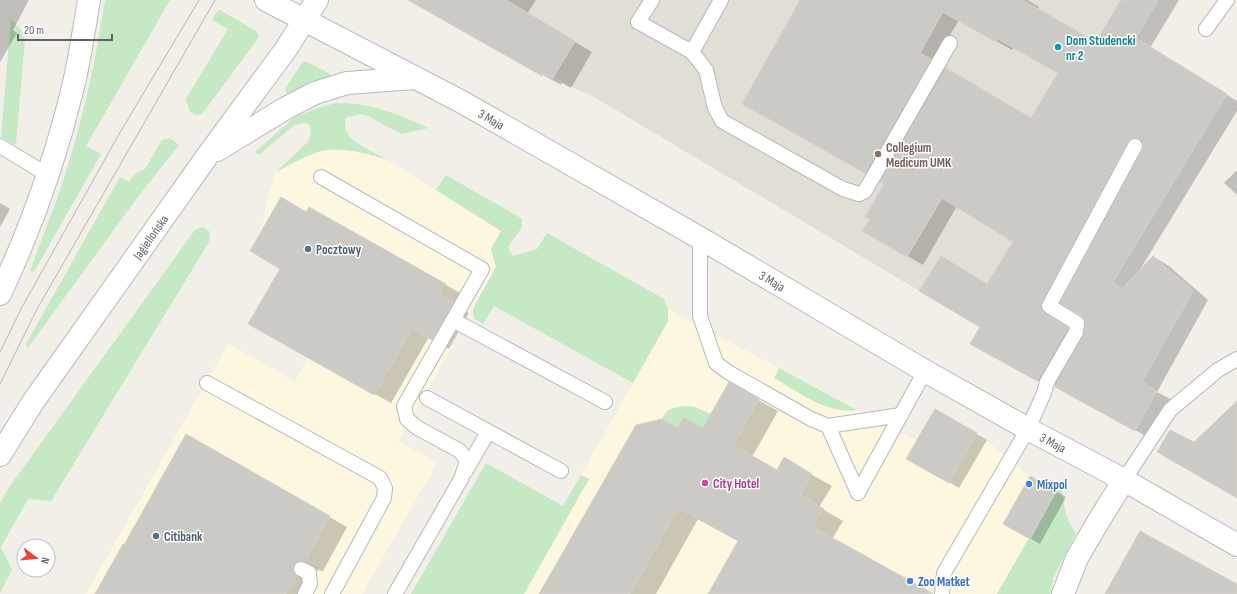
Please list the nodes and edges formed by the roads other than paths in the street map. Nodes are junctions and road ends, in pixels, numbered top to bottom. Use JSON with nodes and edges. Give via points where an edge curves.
{"nodes":[{"id":1,"x":89,"y":0,"type":"edge"},
{"id":2,"x":266,"y":0,"type":"edge"},
{"id":3,"x":317,"y":0,"type":"edge"},
{"id":4,"x":652,"y":0,"type":"edge"},
{"id":5,"x":721,"y":0,"type":"edge"},
{"id":6,"x":1227,"y":0,"type":"edge"},
{"id":7,"x":305,"y":20,"type":"junction"},
{"id":8,"x":1206,"y":29,"type":"dead end"},
{"id":9,"x":950,"y":43,"type":"dead end"},
{"id":10,"x":692,"y":52,"type":"junction"},
{"id":11,"x":415,"y":78,"type":"junction"},
{"id":12,"x":0,"y":146,"type":"edge"},
{"id":13,"x":1135,"y":146,"type":"dead end"},
{"id":14,"x":208,"y":155,"type":"junction"},
{"id":15,"x":48,"y":175,"type":"junction"},
{"id":16,"x":321,"y":178,"type":"dead end"},
{"id":17,"x":700,"y":238,"type":"junction"},
{"id":18,"x":0,"y":294,"type":"edge"},
{"id":19,"x":453,"y":320,"type":"junction"},
{"id":20,"x":1237,"y":358,"type":"edge"},
{"id":21,"x":926,"y":371,"type":"junction"},
{"id":22,"x":207,"y":383,"type":"dead end"},
{"id":23,"x":427,"y":398,"type":"dead end"},
{"id":24,"x":605,"y":402,"type":"dead end"},
{"id":25,"x":902,"y":415,"type":"junction"},
{"id":26,"x":828,"y":426,"type":"junction"},
{"id":27,"x":1028,"y":429,"type":"junction"},
{"id":28,"x":488,"y":432,"type":"junction"},
{"id":29,"x":0,"y":455,"type":"edge"},
{"id":30,"x":561,"y":471,"type":"dead end"},
{"id":31,"x":461,"y":479,"type":"junction"},
{"id":32,"x":1124,"y":480,"type":"junction"},
{"id":33,"x":1236,"y":541,"type":"edge"},
{"id":34,"x":301,"y":569,"type":"dead end"},
{"id":35,"x":305,"y":594,"type":"edge"},
{"id":36,"x":332,"y":594,"type":"edge"},
{"id":37,"x":395,"y":594,"type":"edge"},
{"id":38,"x":942,"y":594,"type":"edge"},
{"id":39,"x":1063,"y":594,"type":"edge"}],
"edges":[{"from":1,"to":15,"type":"street","via":[[73,86]]},
{"from":2,"to":7,"type":"street","name":"3 Maja"},
{"from":3,"to":7,"type":"street","name":"Jagiellońska"},
{"from":4,"to":10,"type":"lane","via":[[638,22]]},
{"from":5,"to":10,"type":"lane"},
{"from":6,"to":8,"type":"lane"},
{"from":7,"to":11,"type":"street","name":"3 Maja"},
{"from":7,"to":14,"type":"street","name":"Jagiellońska"},
{"from":9,"to":10,"type":"lane","via":[[865,191],[859,194],[843,189],[722,121],[714,108],[706,70]]},
{"from":11,"to":14,"type":"street","via":[[346,83],[315,93]]},
{"from":11,"to":17,"type":"street","name":"3 Maja","via":[[462,102]]},
{"from":12,"to":15,"type":"lane"},
{"from":13,"to":27,"type":"lane","via":[[1049,306],[1077,323],[1076,332],[1047,382]]},
{"from":14,"to":29,"type":"street","name":"Jagiellońska","via":[[33,402]]},
{"from":15,"to":18,"type":"street"},
{"from":16,"to":19,"type":"lane","via":[[482,269]]},
{"from":17,"to":21,"type":"street","name":"3 Maja"},
{"from":17,"to":26,"type":"lane","via":[[700,316],[716,363],[811,419]]},
{"from":19,"to":24,"type":"lane"},
{"from":19,"to":31,"type":"lane","via":[[404,406],[407,419],[416,427],[460,451],[466,461]]},
{"from":20,"to":32,"type":"lane","via":[[1218,370],[1170,410]]},
{"from":21,"to":25,"type":"lane"},
{"from":21,"to":27,"type":"street","name":"3 Maja"},
{"from":22,"to":36,"type":"lane","via":[[380,478],[385,488],[384,498]]},
{"from":23,"to":28,"type":"lane"},
{"from":25,"to":26,"type":"lane"},
{"from":25,"to":26,"type":"lane","via":[[858,493]]},
{"from":27,"to":32,"type":"street","name":"3 Maja"},
{"from":27,"to":38,"type":"lane","via":[[944,573]]},
{"from":28,"to":30,"type":"lane"},
{"from":28,"to":31,"type":"lane"},
{"from":31,"to":37,"type":"lane"},
{"from":32,"to":33,"type":"street","name":"3 Maja"},
{"from":32,"to":39,"type":"street","via":[[1077,558]]},
{"from":34,"to":35,"type":"lane","via":[[309,573],[310,584]]}]}
